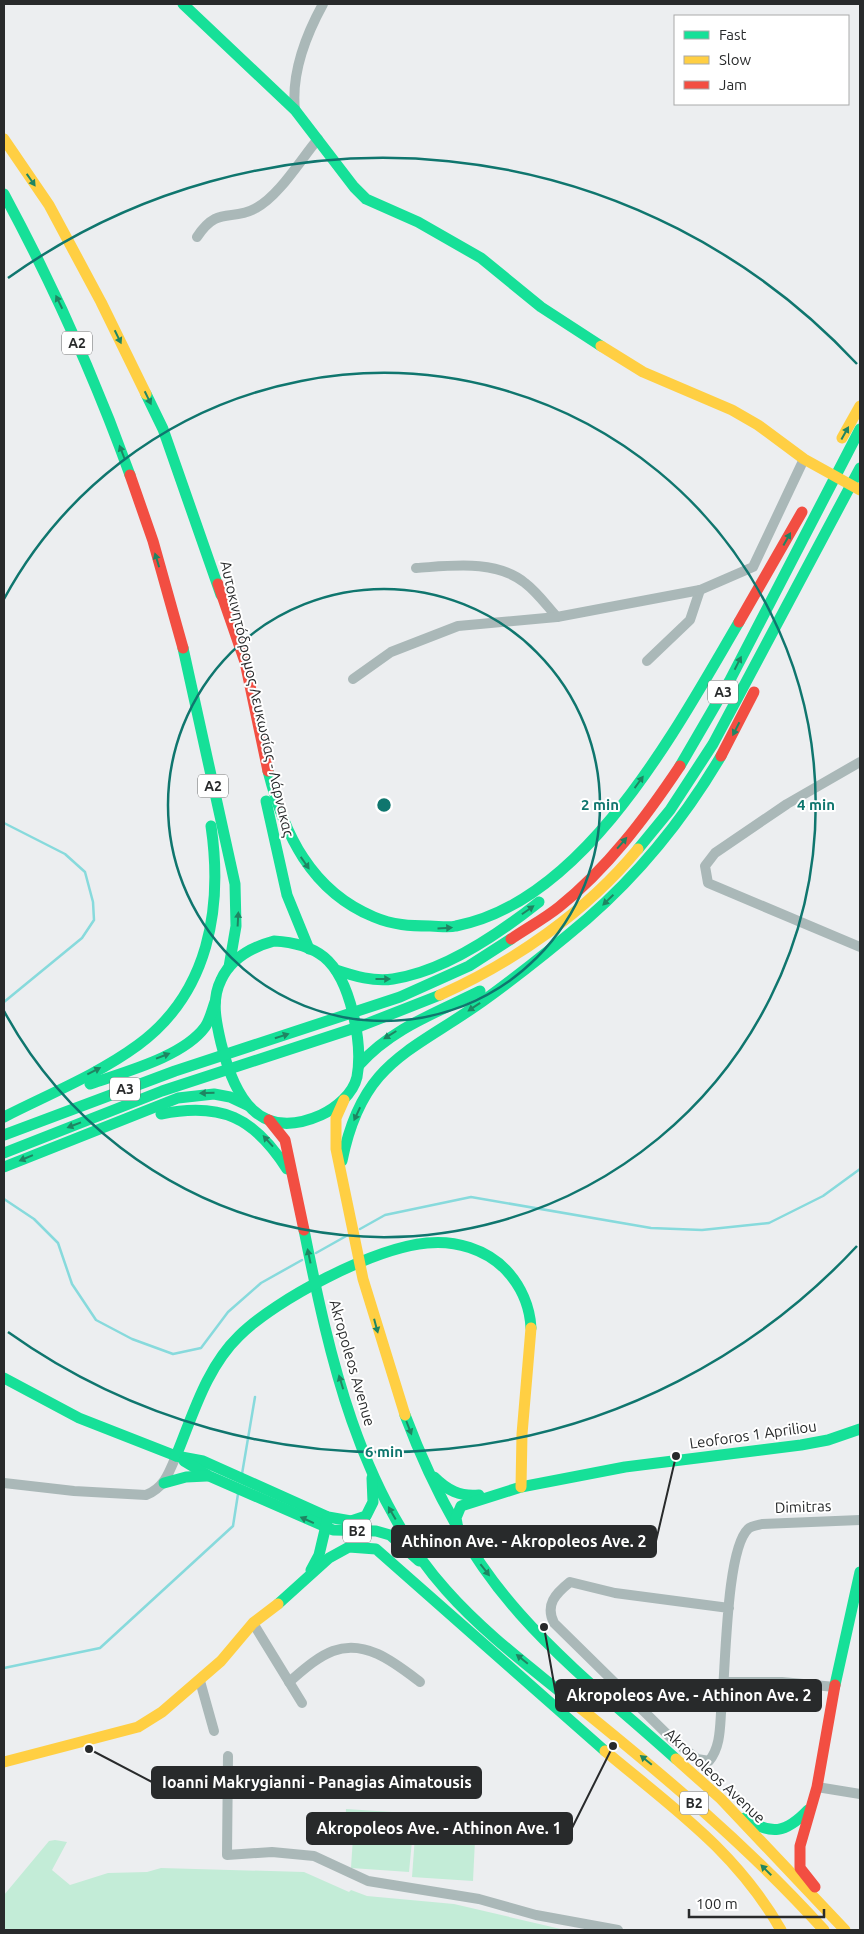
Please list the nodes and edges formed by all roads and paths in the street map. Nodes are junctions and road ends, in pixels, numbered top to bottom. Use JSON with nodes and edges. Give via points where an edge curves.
{"nodes":[{"id":1,"x":183,"y":4,"type":"edge"},
{"id":2,"x":323,"y":4,"type":"edge"},
{"id":3,"x":296,"y":110,"type":"junction"},
{"id":4,"x":318,"y":139,"type":"junction"},
{"id":5,"x":4,"y":140,"type":"edge"},
{"id":6,"x":4,"y":194,"type":"edge"},
{"id":7,"x":198,"y":238,"type":"dead end"},
{"id":8,"x":860,"y":406,"type":"edge"},
{"id":9,"x":860,"y":429,"type":"edge"},
{"id":10,"x":804,"y":459,"type":"junction"},
{"id":11,"x":836,"y":463,"type":"junction"},
{"id":12,"x":859,"y":471,"type":"edge"},
{"id":13,"x":860,"y":490,"type":"edge"},
{"id":14,"x":810,"y":499,"type":"dead end"},
{"id":15,"x":817,"y":508,"type":"junction"},
{"id":16,"x":416,"y":568,"type":"dead end"},
{"id":17,"x":218,"y":584,"type":"junction"},
{"id":18,"x":700,"y":590,"type":"junction"},
{"id":19,"x":789,"y":603,"type":"junction"},
{"id":20,"x":171,"y":607,"type":"junction"},
{"id":21,"x":557,"y":617,"type":"junction"},
{"id":22,"x":647,"y":662,"type":"dead end"},
{"id":23,"x":353,"y":679,"type":"dead end"},
{"id":24,"x":860,"y":762,"type":"edge"},
{"id":25,"x":860,"y":947,"type":"edge"},
{"id":26,"x":309,"y":949,"type":"junction"},
{"id":27,"x":527,"y":966,"type":"junction"},
{"id":28,"x":229,"y":967,"type":"junction"},
{"id":29,"x":336,"y":970,"type":"junction"},
{"id":30,"x":215,"y":1001,"type":"junction"},
{"id":31,"x":359,"y":1065,"type":"junction"},
{"id":32,"x":344,"y":1100,"type":"junction"},
{"id":33,"x":252,"y":1108,"type":"junction"},
{"id":34,"x":4,"y":1117,"type":"edge"},
{"id":35,"x":269,"y":1120,"type":"junction"},
{"id":36,"x":94,"y":1131,"type":"junction"},
{"id":37,"x":4,"y":1135,"type":"edge"},
{"id":38,"x":4,"y":1153,"type":"edge"},
{"id":39,"x":4,"y":1167,"type":"edge"},
{"id":40,"x":342,"y":1171,"type":"junction"},
{"id":41,"x":295,"y":1182,"type":"junction"},
{"id":42,"x":4,"y":1378,"type":"edge"},
{"id":43,"x":860,"y":1429,"type":"edge"},
{"id":44,"x":176,"y":1456,"type":"junction"},
{"id":45,"x":424,"y":1463,"type":"junction"},
{"id":46,"x":370,"y":1468,"type":"junction"},
{"id":47,"x":208,"y":1476,"type":"junction"},
{"id":48,"x":164,"y":1482,"type":"junction"},
{"id":49,"x":4,"y":1483,"type":"edge"},
{"id":50,"x":240,"y":1484,"type":"junction"},
{"id":51,"x":521,"y":1488,"type":"junction"},
{"id":52,"x":502,"y":1493,"type":"junction"},
{"id":53,"x":860,"y":1520,"type":"edge"},
{"id":54,"x":327,"y":1522,"type":"junction"},
{"id":55,"x":458,"y":1530,"type":"junction"},
{"id":56,"x":428,"y":1568,"type":"junction"},
{"id":57,"x":860,"y":1572,"type":"edge"},
{"id":58,"x":308,"y":1575,"type":"junction"},
{"id":59,"x":729,"y":1608,"type":"junction"},
{"id":60,"x":252,"y":1623,"type":"junction"},
{"id":61,"x":200,"y":1681,"type":"junction"},
{"id":62,"x":289,"y":1682,"type":"junction"},
{"id":63,"x":420,"y":1682,"type":"dead end"},
{"id":64,"x":725,"y":1682,"type":"junction"},
{"id":65,"x":834,"y":1687,"type":"junction"},
{"id":66,"x":302,"y":1703,"type":"dead end"},
{"id":67,"x":214,"y":1731,"type":"dead end"},
{"id":68,"x":228,"y":1756,"type":"dead end"},
{"id":69,"x":4,"y":1762,"type":"edge"},
{"id":70,"x":817,"y":1787,"type":"junction"},
{"id":71,"x":860,"y":1794,"type":"edge"},
{"id":72,"x":721,"y":1798,"type":"junction"},
{"id":73,"x":811,"y":1806,"type":"junction"},
{"id":74,"x":618,"y":1930,"type":"edge"},
{"id":75,"x":781,"y":1930,"type":"edge"},
{"id":76,"x":824,"y":1930,"type":"edge"},
{"id":77,"x":845,"y":1930,"type":"edge"}],
"edges":[{"from":1,"to":3,"type":"main road"},
{"from":2,"to":3,"type":"street","via":[[300,60],[293,92]]},
{"from":3,"to":4,"type":"main road"},
{"from":4,"to":7,"type":"street","via":[[276,191],[257,208],[225,214],[206,225]]},
{"from":4,"to":10,"type":"main road","via":[[366,199],[418,222],[481,258],[540,307],[609,352],[643,372],[732,410]]},
{"from":5,"to":17,"type":"main road","name":"Αυτοκινητόδρομος Λευκωσίας - Λάρνακας","number":"A2","one_way":true,"via":[[49,205],[163,429]]},
{"from":20,"to":6,"type":"main road","number":"A2","one_way":true,"via":[[139,498],[120,448],[66,316]]},
{"from":11,"to":8,"type":"main road","one_way":true},
{"from":9,"to":11,"type":"main road","number":"A3"},
{"from":10,"to":13,"type":"main road"},
{"from":10,"to":18,"type":"street","via":[[753,567]]},
{"from":11,"to":15,"type":"main road","number":"A3"},
{"from":12,"to":19,"type":"main road","number":"A3"},
{"from":17,"to":14,"type":"main road","one_way":true,"via":[[245,662],[276,806],[291,841],[307,866],[339,899],[390,924],[450,928],[475,923],[502,912],[530,895],[570,862],[620,808],[670,736],[760,589]]},
{"from":29,"to":15,"type":"main road","one_way":true,"via":[[370,979],[391,979],[413,975],[439,964],[536,905],[579,865],[627,815],[668,757]]},
{"from":37,"to":15,"type":"main road","number":"A3","one_way":true,"via":[[175,1071],[400,998],[469,966],[558,908],[596,873],[640,822],[679,767],[730,680]]},
{"from":16,"to":21,"type":"street","via":[[463,565],[503,571],[525,582]]},
{"from":17,"to":26,"type":"main road","name":"Αυτοκινητόδρομος Λευκωσίας - Λάρνακας","number":"A2","via":[[282,880],[289,906]]},
{"from":18,"to":21,"type":"street"},
{"from":18,"to":22,"type":"street","via":[[690,620]]},
{"from":19,"to":27,"type":"main road","one_way":true,"via":[[769,660],[705,786],[664,841],[608,901]]},
{"from":19,"to":38,"type":"main road","number":"A3","one_way":true,"via":[[693,778],[653,833],[599,889],[521,951],[476,978],[406,1010],[183,1083]]},
{"from":28,"to":20,"type":"main road","number":"A2","one_way":true,"via":[[239,913],[235,884],[187,662]]},
{"from":34,"to":20,"type":"main road","one_way":true,"via":[[110,1063],[139,1044],[174,1009],[189,987],[211,932],[217,896],[212,830]]},
{"from":21,"to":23,"type":"street","via":[[458,626],[391,652]]},
{"from":24,"to":25,"type":"street","via":[[787,804],[715,853],[705,866],[708,883]]},
{"from":26,"to":28,"type":"main road","via":[[297,943],[274,941],[252,947]]},
{"from":26,"to":29,"type":"main road","via":[[324,957]]},
{"from":27,"to":31,"type":"main road","one_way":true,"via":[[398,1030],[371,1050]]},
{"from":27,"to":40,"type":"main road","one_way":true,"via":[[478,1004],[399,1056],[379,1074],[350,1129]]},
{"from":28,"to":30,"type":"main road"},
{"from":29,"to":31,"type":"main road","via":[[348,999]]},
{"from":30,"to":33,"type":"main road","via":[[220,1039],[231,1074],[241,1098]]},
{"from":34,"to":30,"type":"main road","one_way":true,"via":[[177,1050],[194,1040],[205,1028]]},
{"from":31,"to":32,"type":"main road","via":[[356,1081]]},
{"from":32,"to":35,"type":"main road","via":[[310,1119]]},
{"from":32,"to":40,"type":"main road","number":"B2","via":[[336,1118],[335,1133]]},
{"from":33,"to":35,"type":"main road"},
{"from":33,"to":36,"type":"main road","one_way":true,"via":[[231,1096],[198,1093]]},
{"from":35,"to":41,"type":"main road","number":"B2","via":[[285,1140]]},
{"from":36,"to":39,"type":"main road","one_way":true},
{"from":41,"to":36,"type":"main road","one_way":true,"via":[[269,1140],[254,1127],[233,1115],[210,1109],[180,1109]]},
{"from":40,"to":45,"type":"main road","name":"Akropoleos Avenue","number":"B2","one_way":true,"via":[[363,1279],[396,1392]]},
{"from":46,"to":41,"type":"main road","name":"Akropoleos Avenue","number":"B2","one_way":true,"via":[[359,1442],[319,1304]]},
{"from":42,"to":44,"type":"main road","number":"B2","via":[[79,1418]]},
{"from":43,"to":51,"type":"main road","name":"Leoforos 1 Apriliou","via":[[810,1443],[625,1467]]},
{"from":44,"to":47,"type":"main road","number":"B2"},
{"from":44,"to":48,"type":"street"},
{"from":44,"to":50,"type":"main road","number":"B2","via":[[204,1462]]},
{"from":44,"to":51,"type":"main road","via":[[208,1380],[229,1346],[246,1329],[307,1290],[369,1260],[401,1247],[444,1241],[479,1250],[495,1260],[514,1278],[526,1301],[532,1324]]},
{"from":45,"to":52,"type":"main road","name":"Leoforos 1 Apriliou","via":[[452,1492],[465,1496]]},
{"from":45,"to":55,"type":"main road","name":"Akropoleos Avenue","number":"B2"},
{"from":46,"to":54,"type":"main road","number":"B2","via":[[375,1497],[369,1514],[353,1522]]},
{"from":56,"to":46,"type":"main road","name":"Akropoleos Avenue","number":"B2","one_way":true,"via":[[402,1529]]},
{"from":47,"to":48,"type":"main road"},
{"from":47,"to":50,"type":"main road","number":"B2"},
{"from":48,"to":49,"type":"street","via":[[156,1490],[137,1496]]},
{"from":50,"to":54,"type":"main road","number":"B2"},
{"from":51,"to":52,"type":"main road","name":"Leoforos 1 Apriliou"},
{"from":52,"to":55,"type":"main road","name":"Leoforos 1 Apriliou","via":[[460,1506],[456,1518]]},
{"from":53,"to":59,"type":"street","name":"Dimitras","via":[[762,1524],[749,1528],[741,1540],[735,1560]]},
{"from":54,"to":56,"type":"main road","number":"B2","via":[[342,1532],[376,1531],[390,1535]]},
{"from":54,"to":58,"type":"main road","via":[[319,1554]]},
{"from":55,"to":72,"type":"main road","name":"Akropoleos Avenue","number":"B2","one_way":true,"via":[[520,1614],[563,1658]]},
{"from":76,"to":56,"type":"main road","name":"Akropoleos Avenue","number":"B2","one_way":true,"via":[[764,1868],[666,1777],[488,1632]]},
{"from":57,"to":65,"type":"main road"},
{"from":58,"to":60,"type":"main road","via":[[292,1594]]},
{"from":58,"to":75,"type":"main road","via":[[350,1547],[376,1549],[555,1708],[700,1830],[744,1872]]},
{"from":59,"to":64,"type":"street"},
{"from":59,"to":64,"type":"street","via":[[615,1593],[570,1582],[553,1598],[549,1611],[554,1623],[672,1739],[701,1761],[712,1757],[718,1741]]},
{"from":60,"to":61,"type":"main road","via":[[221,1662]]},
{"from":60,"to":62,"type":"street"},
{"from":61,"to":67,"type":"street"},
{"from":61,"to":69,"type":"main road","via":[[138,1727]]},
{"from":62,"to":63,"type":"street","via":[[333,1651],[355,1648],[388,1658]]},
{"from":62,"to":66,"type":"street"},
{"from":64,"to":65,"type":"street","via":[[782,1682]]},
{"from":65,"to":70,"type":"main road"},
{"from":68,"to":74,"type":"street","via":[[227,1855],[272,1852],[314,1856],[368,1881],[479,1899],[536,1915]]},
{"from":70,"to":71,"type":"street"},
{"from":70,"to":73,"type":"main road"},
{"from":72,"to":73,"type":"main road","via":[[752,1823],[770,1830],[779,1830],[797,1822]]},
{"from":72,"to":77,"type":"main road","name":"Akropoleos Avenue","number":"B2"},
{"from":73,"to":77,"type":"main road","via":[[800,1846],[800,1868]]}]}
